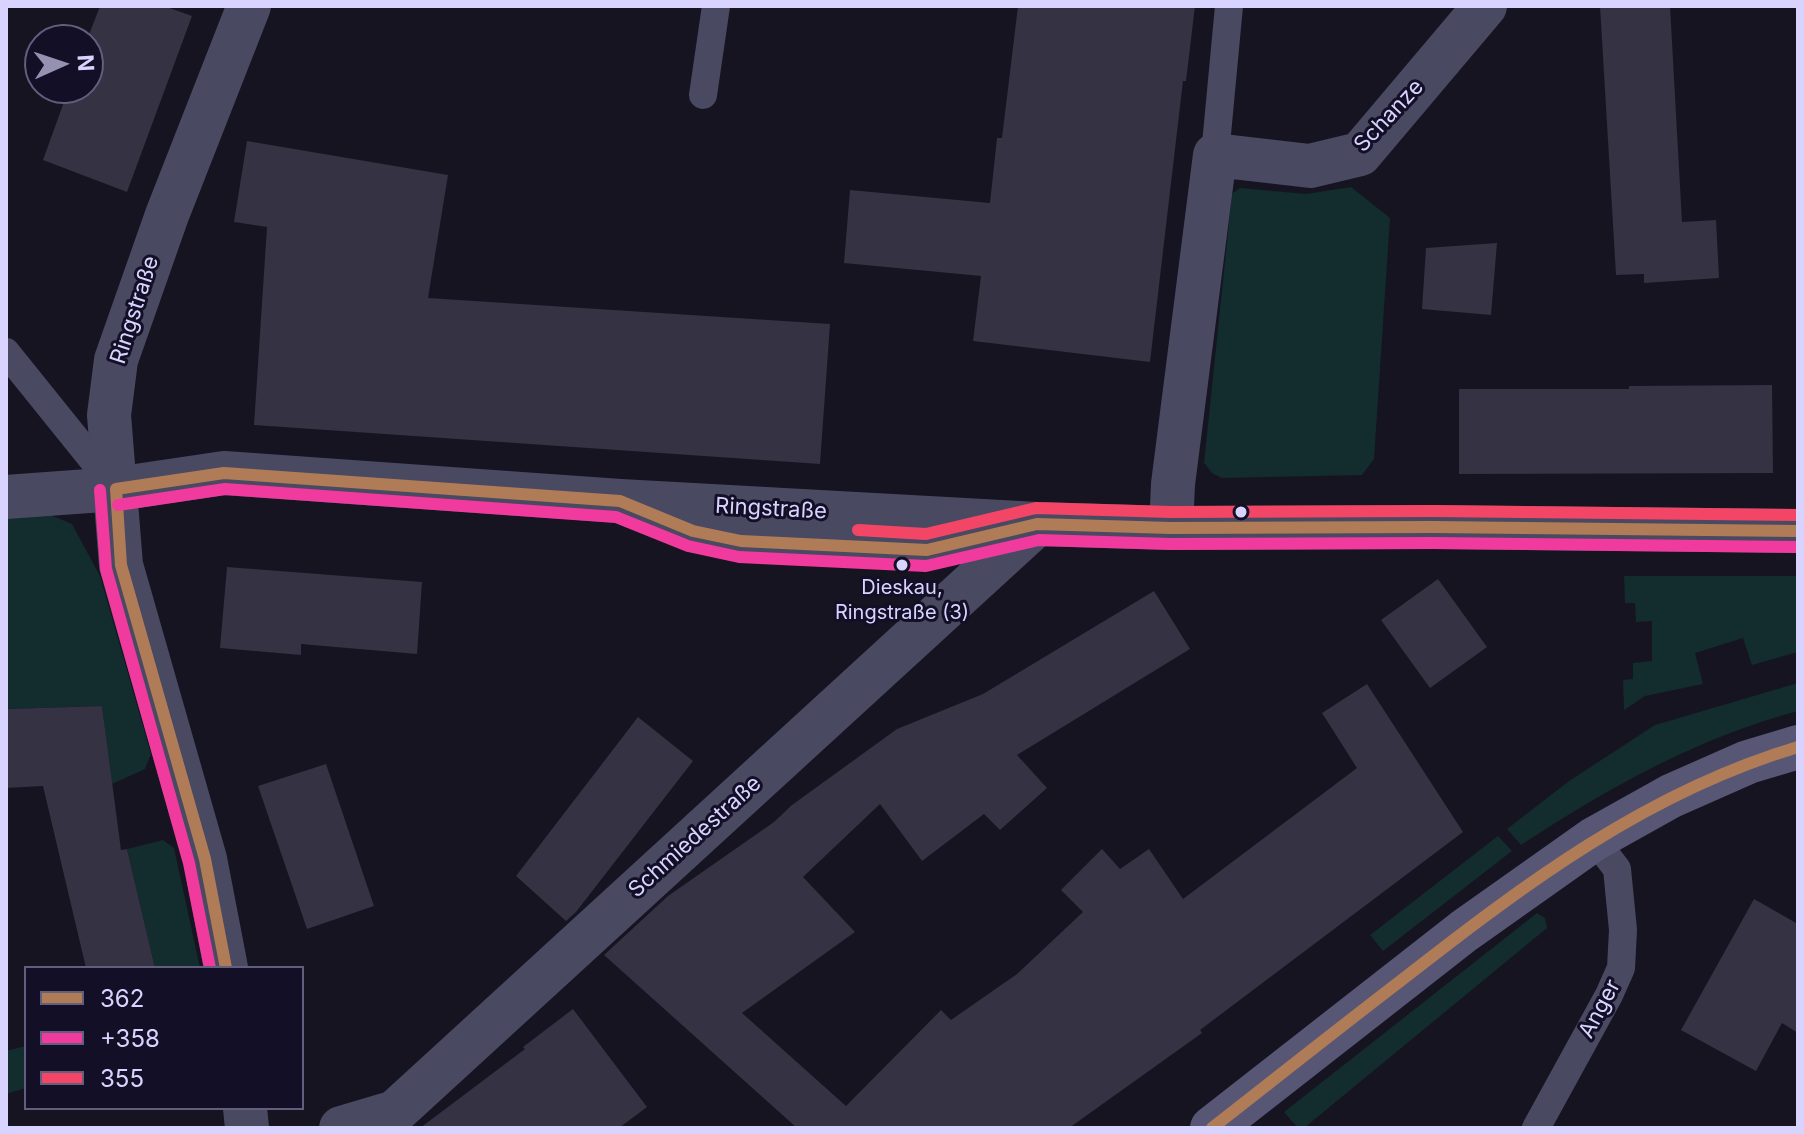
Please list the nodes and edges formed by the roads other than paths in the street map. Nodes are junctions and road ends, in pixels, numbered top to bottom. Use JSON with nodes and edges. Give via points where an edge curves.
{"nodes":[{"id":1,"x":249,"y":6,"type":"edge"},
{"id":2,"x":716,"y":6,"type":"edge"},
{"id":3,"x":1229,"y":6,"type":"edge"},
{"id":4,"x":1485,"y":6,"type":"edge"},
{"id":5,"x":703,"y":95,"type":"dead end"},
{"id":6,"x":1215,"y":155,"type":"junction"},
{"id":7,"x":6,"y":352,"type":"edge"},
{"id":8,"x":116,"y":489,"type":"junction"},
{"id":9,"x":6,"y":497,"type":"edge"},
{"id":10,"x":1037,"y":524,"type":"junction"},
{"id":11,"x":1171,"y":528,"type":"junction"},
{"id":12,"x":1798,"y":531,"type":"edge"},
{"id":13,"x":1798,"y":747,"type":"edge"},
{"id":14,"x":1594,"y":839,"type":"junction"},
{"id":15,"x":226,"y":966,"type":"edge"},
{"id":16,"x":341,"y":1128,"type":"edge"},
{"id":17,"x":1212,"y":1128,"type":"edge"},
{"id":18,"x":1536,"y":1128,"type":"edge"}],
"edges":[{"from":1,"to":8,"type":"street","name":"Ringstraße","via":[[116,360],[109,415]]},
{"from":2,"to":5,"type":"lane"},
{"from":3,"to":6,"type":"lane"},
{"from":4,"to":6,"type":"street","name":"Schanze","via":[[1360,154],[1310,166]]},
{"from":6,"to":11,"type":"street"},
{"from":7,"to":8,"type":"lane"},
{"from":8,"to":9,"type":"street"},
{"from":8,"to":10,"type":"street","name":"Ringstraße","via":[[224,473]]},
{"from":8,"to":15,"type":"street","via":[[121,565],[205,859]]},
{"from":10,"to":11,"type":"street","name":"Ringstraße"},
{"from":10,"to":16,"type":"street","name":"Schmiedestraße","via":[[395,1112]]},
{"from":11,"to":12,"type":"street"},
{"from":13,"to":14,"type":"main road","via":[[1748,762],[1671,796]]},
{"from":14,"to":17,"type":"main road","via":[[1464,931]]},
{"from":14,"to":18,"type":"lane","name":"Anger","via":[[1617,869],[1621,968]]}]}
